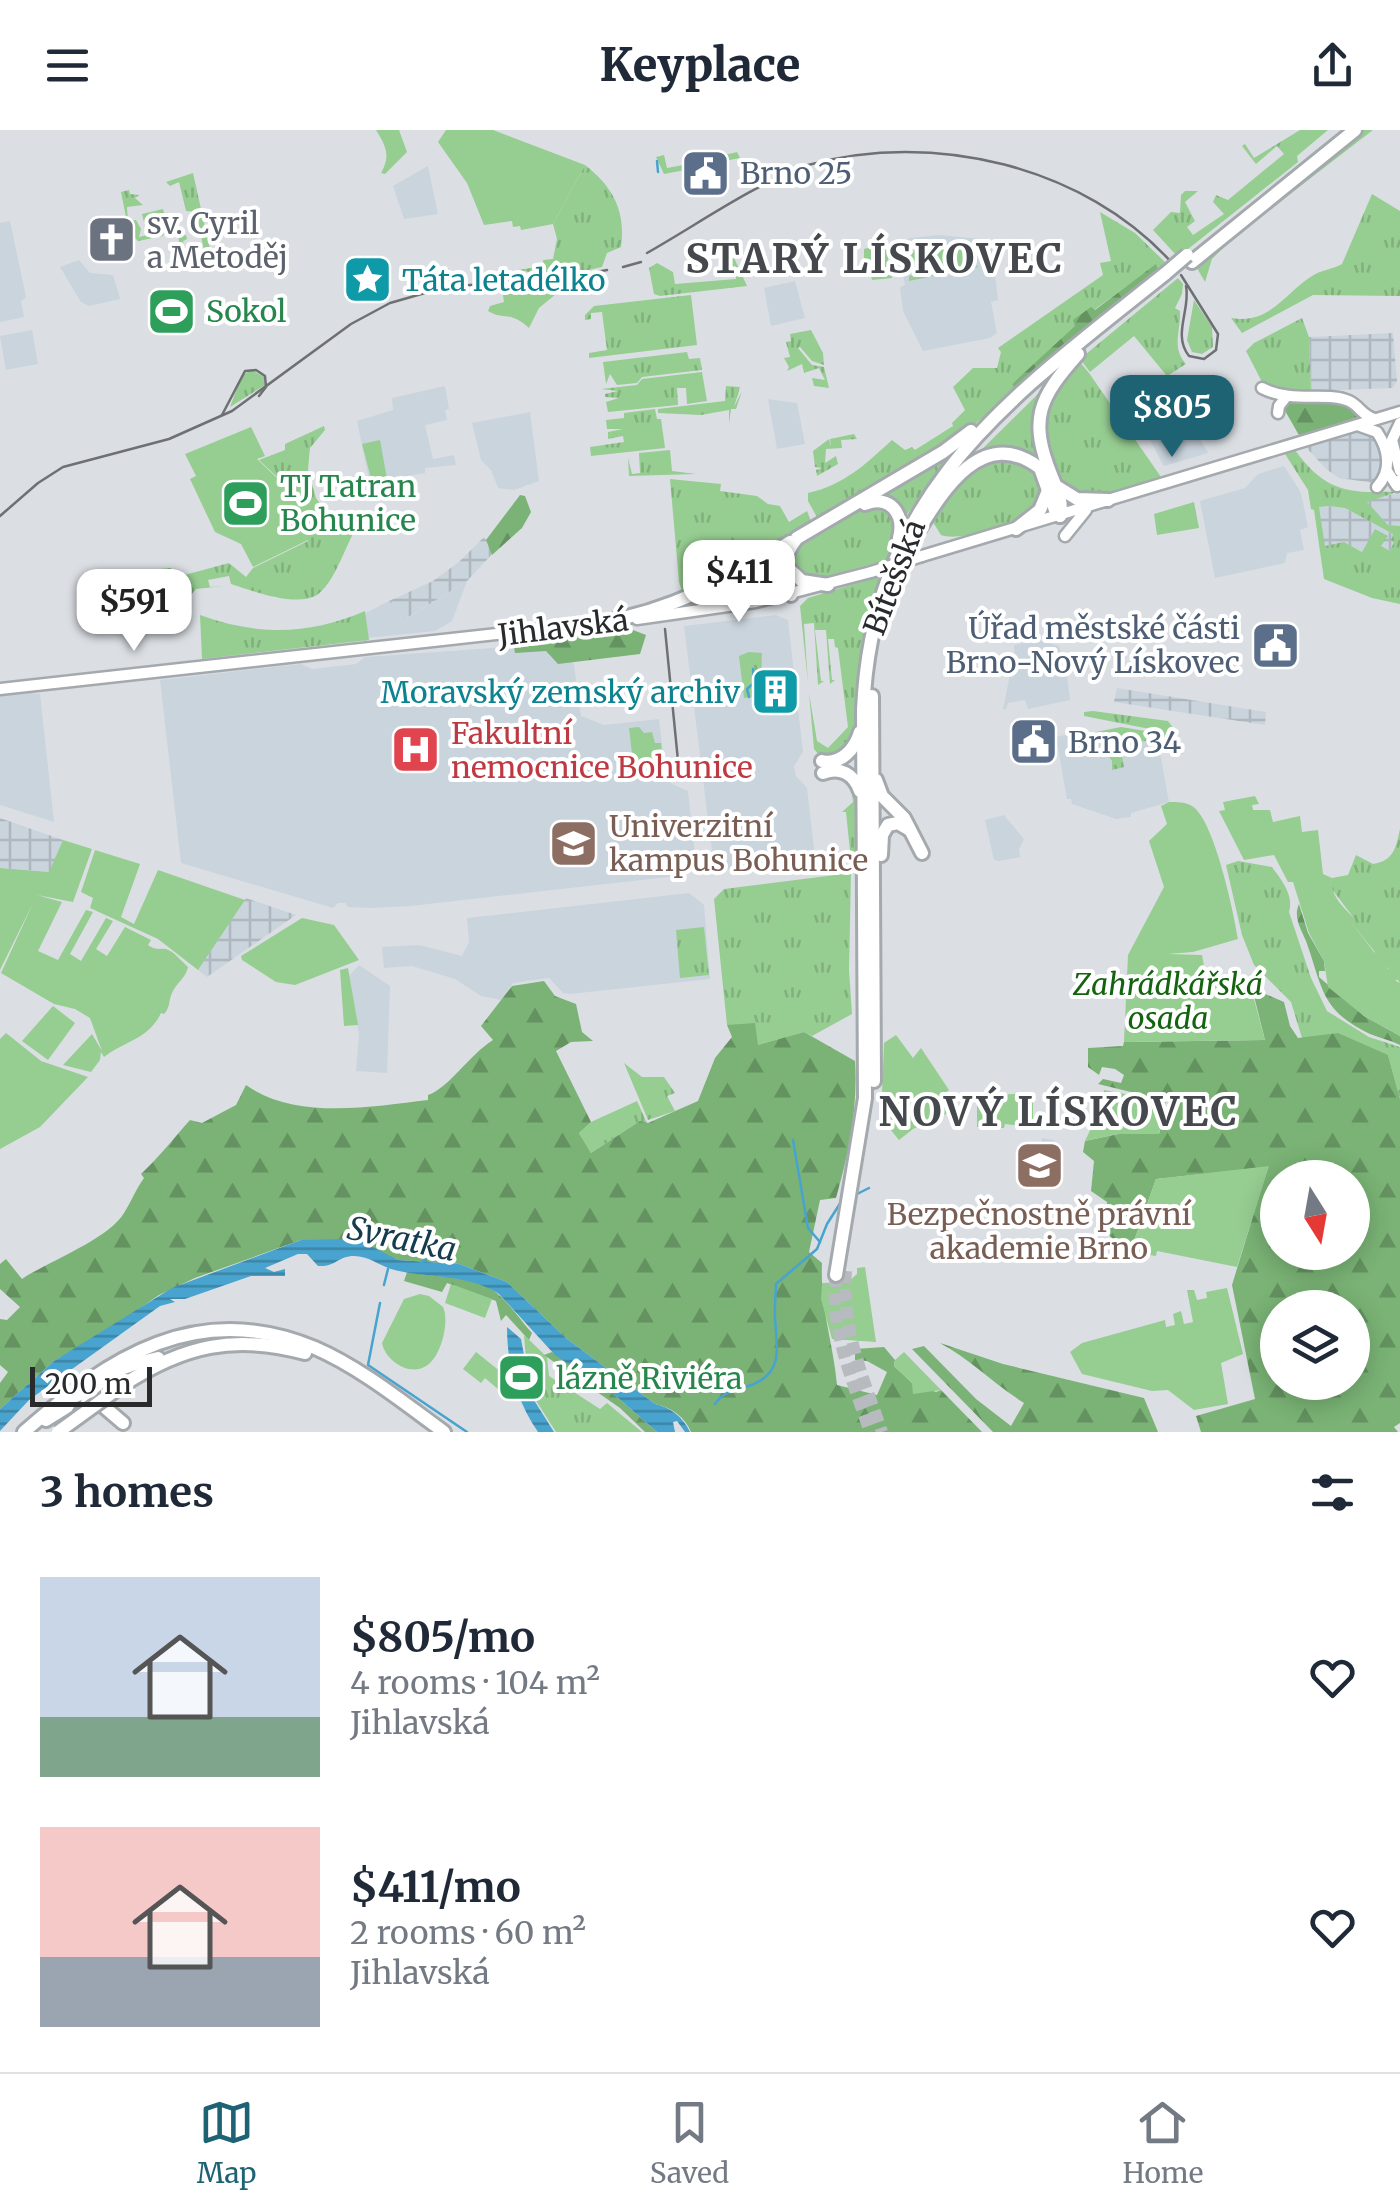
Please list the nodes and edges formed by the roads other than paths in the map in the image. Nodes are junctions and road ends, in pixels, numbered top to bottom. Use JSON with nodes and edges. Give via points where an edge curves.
{"nodes":[{"id":1,"x":1345,"y":130,"type":"edge"},
{"id":2,"x":1354,"y":130,"type":"edge"},
{"id":3,"x":1190,"y":259,"type":"junction"},
{"id":4,"x":1168,"y":276,"type":"junction"},
{"id":5,"x":1078,"y":354,"type":"junction"},
{"id":6,"x":1262,"y":388,"type":"dead end"},
{"id":7,"x":1286,"y":397,"type":"junction"},
{"id":8,"x":1008,"y":402,"type":"junction"},
{"id":9,"x":1400,"y":412,"type":"edge"},
{"id":10,"x":1278,"y":413,"type":"dead end"},
{"id":11,"x":1362,"y":413,"type":"junction"},
{"id":12,"x":1376,"y":419,"type":"junction"},
{"id":13,"x":1400,"y":423,"type":"edge"},
{"id":14,"x":1356,"y":425,"type":"junction"},
{"id":15,"x":1399,"y":465,"type":"edge"},
{"id":16,"x":1387,"y":471,"type":"junction"},
{"id":17,"x":1400,"y":480,"type":"edge"},
{"id":18,"x":1051,"y":485,"type":"junction"},
{"id":19,"x":1377,"y":487,"type":"dead end"},
{"id":20,"x":1101,"y":502,"type":"junction"},
{"id":21,"x":1060,"y":516,"type":"junction"},
{"id":22,"x":1016,"y":529,"type":"junction"},
{"id":23,"x":800,"y":535,"type":"junction"},
{"id":24,"x":1065,"y":536,"type":"dead end"},
{"id":25,"x":909,"y":545,"type":"junction"},
{"id":26,"x":790,"y":570,"type":"junction"},
{"id":27,"x":889,"y":574,"type":"junction"},
{"id":28,"x":828,"y":585,"type":"junction"},
{"id":29,"x":791,"y":595,"type":"junction"},
{"id":30,"x":598,"y":623,"type":"junction"},
{"id":31,"x":0,"y":690,"type":"edge"},
{"id":32,"x":863,"y":710,"type":"junction"},
{"id":33,"x":872,"y":728,"type":"junction"},
{"id":34,"x":862,"y":816,"type":"junction"},
{"id":35,"x":910,"y":830,"type":"junction"},
{"id":36,"x":922,"y":853,"type":"dead end"},
{"id":37,"x":874,"y":962,"type":"junction"},
{"id":38,"x":856,"y":1188,"type":"junction"},
{"id":39,"x":841,"y":1273,"type":"tunnel mouth"},
{"id":40,"x":142,"y":1348,"type":"junction"},
{"id":41,"x":198,"y":1349,"type":"junction"},
{"id":42,"x":85,"y":1405,"type":"junction"},
{"id":43,"x":119,"y":1420,"type":"dead end"},
{"id":44,"x":26,"y":1432,"type":"edge"},
{"id":45,"x":38,"y":1432,"type":"edge"},
{"id":46,"x":58,"y":1432,"type":"edge"},
{"id":47,"x":432,"y":1432,"type":"edge"},
{"id":48,"x":444,"y":1432,"type":"edge"}],
"edges":[{"from":1,"to":3,"type":"highway","name":"Bítešská"},
{"from":2,"to":3,"type":"highway","name":"Bítešská"},
{"from":3,"to":4,"type":"highway","name":"Bítešská"},
{"from":4,"to":5,"type":"highway","name":"Bítešská"},
{"from":4,"to":8,"type":"highway","name":"Bítešská"},
{"from":5,"to":18,"type":"highway","via":[[1052,383],[1039,412]]},
{"from":5,"to":25,"type":"highway","name":"Bítešská","via":[[966,456]]},
{"from":6,"to":7,"type":"main road"},
{"from":7,"to":10,"type":"main road"},
{"from":7,"to":11,"type":"main road","via":[[1348,401]]},
{"from":8,"to":23,"type":"highway","via":[[943,452]]},
{"from":8,"to":27,"type":"highway","name":"Bítešská","via":[[936,483]]},
{"from":9,"to":12,"type":"main road","name":"Jihlavská"},
{"from":11,"to":12,"type":"main road"},
{"from":11,"to":14,"type":"main road"},
{"from":12,"to":14,"type":"main road","name":"Jihlavská"},
{"from":13,"to":15,"type":"main road","via":[[1392,440]]},
{"from":14,"to":16,"type":"main road","via":[[1380,437]]},
{"from":14,"to":20,"type":"main road","name":"Jihlavská"},
{"from":16,"to":17,"type":"main road","via":[[1397,486]]},
{"from":16,"to":19,"type":"main road"},
{"from":18,"to":20,"type":"highway","via":[[1070,497]]},
{"from":18,"to":21,"type":"highway"},
{"from":18,"to":22,"type":"highway","via":[[1044,506]]},
{"from":18,"to":25,"type":"highway","via":[[1028,460],[1006,455],[978,461],[950,482]]},
{"from":20,"to":21,"type":"main road","name":"Jihlavská"},
{"from":20,"to":24,"type":"main road"},
{"from":21,"to":22,"type":"main road","name":"Jihlavská"},
{"from":22,"to":28,"type":"main road","name":"Jihlavská","bridge":true},
{"from":23,"to":29,"type":"highway","via":[[784,562]]},
{"from":23,"to":30,"type":"highway","via":[[691,598]]},
{"from":25,"to":33,"type":"highway","name":"Bítešská","via":[[878,634]]},
{"from":26,"to":27,"type":"highway","via":[[789,556],[801,541],[879,500],[894,507],[901,521]]},
{"from":26,"to":28,"type":"highway","via":[[802,581]]},
{"from":26,"to":29,"type":"highway"},
{"from":27,"to":32,"type":"highway","name":"Bítešská","via":[[871,633]]},
{"from":28,"to":29,"type":"main road","name":"Jihlavská"},
{"from":29,"to":30,"type":"main road","name":"Jihlavská"},
{"from":30,"to":31,"type":"main road","name":"Jihlavská"},
{"from":32,"to":34,"type":"highway","name":"Bítešská"},
{"from":32,"to":34,"type":"highway","via":[[852,748],[823,768],[855,780]]},
{"from":33,"to":35,"type":"highway","via":[[878,788]]},
{"from":33,"to":37,"type":"highway","name":"Bítešská"},
{"from":34,"to":38,"type":"highway","name":"Bítešská","via":[[865,1098]]},
{"from":35,"to":36,"type":"highway"},
{"from":35,"to":37,"type":"highway","via":[[894,822],[882,833]]},
{"from":37,"to":38,"type":"highway","name":"Bítešská","via":[[874,1098]]},
{"from":38,"to":39,"type":"highway","name":"Bítešská"},
{"from":40,"to":42,"type":"highway","via":[[103,1373]]},
{"from":40,"to":44,"type":"highway","via":[[94,1374]]},
{"from":40,"to":48,"type":"highway","via":[[216,1331],[281,1337],[343,1363]]},
{"from":41,"to":42,"type":"highway","via":[[128,1365],[102,1382]]},
{"from":41,"to":46,"type":"highway","bridge":true,"via":[[160,1363]]},
{"from":41,"to":47,"type":"highway","via":[[252,1343],[299,1352],[342,1370]]},
{"from":42,"to":43,"type":"highway"},
{"from":42,"to":44,"type":"highway"},
{"from":42,"to":45,"type":"highway"}]}
